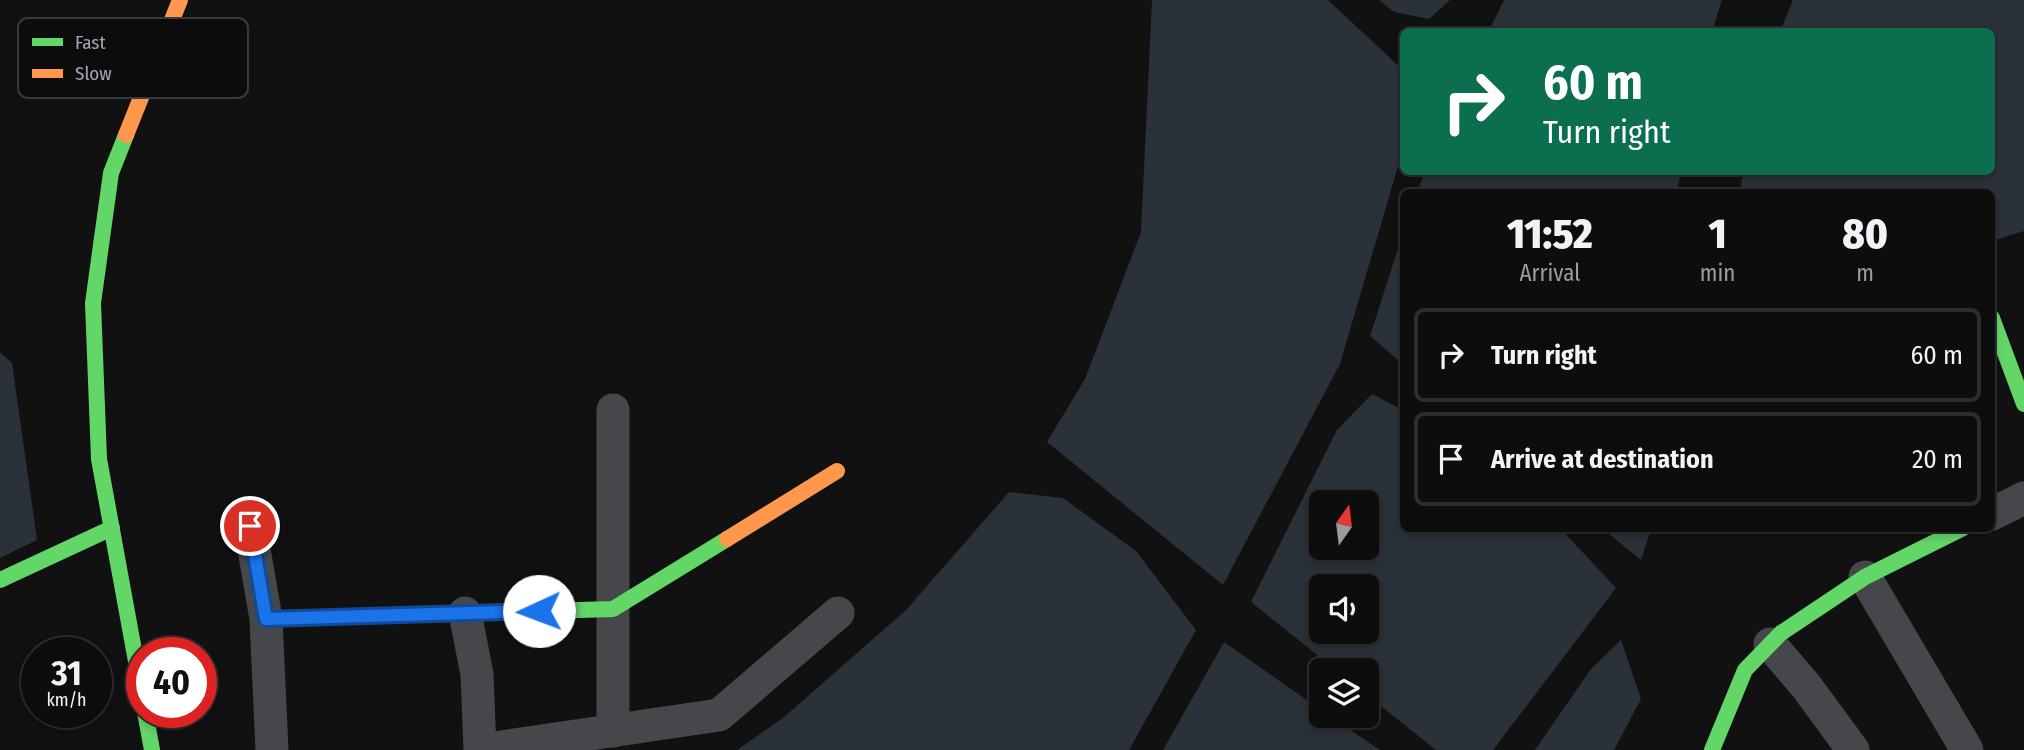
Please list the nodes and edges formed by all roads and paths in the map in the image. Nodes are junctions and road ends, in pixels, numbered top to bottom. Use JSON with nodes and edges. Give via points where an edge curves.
{"nodes":[{"id":1,"x":180,"y":0,"type":"edge"},
{"id":2,"x":173,"y":18,"type":"edge"},
{"id":3,"x":141,"y":98,"type":"edge"},
{"id":4,"x":1995,"y":326,"type":"edge"},
{"id":5,"x":2024,"y":404,"type":"edge"},
{"id":6,"x":613,"y":410,"type":"dead end"},
{"id":7,"x":837,"y":471,"type":"dead end"},
{"id":8,"x":250,"y":526,"type":"dead end"},
{"id":9,"x":112,"y":528,"type":"junction"},
{"id":10,"x":1954,"y":532,"type":"edge"},
{"id":11,"x":1865,"y":577,"type":"junction"},
{"id":12,"x":0,"y":580,"type":"edge"},
{"id":13,"x":613,"y":609,"type":"junction"},
{"id":14,"x":465,"y":613,"type":"junction"},
{"id":15,"x":838,"y":613,"type":"dead end"},
{"id":16,"x":266,"y":619,"type":"junction"},
{"id":17,"x":132,"y":637,"type":"edge"},
{"id":18,"x":1770,"y":644,"type":"junction"},
{"id":19,"x":148,"y":728,"type":"edge"},
{"id":20,"x":613,"y":731,"type":"junction"},
{"id":21,"x":526,"y":747,"type":"edge"},
{"id":22,"x":152,"y":750,"type":"edge"},
{"id":23,"x":272,"y":750,"type":"edge"},
{"id":24,"x":480,"y":750,"type":"edge"},
{"id":25,"x":1712,"y":750,"type":"edge"},
{"id":26,"x":1853,"y":750,"type":"edge"},
{"id":27,"x":1967,"y":750,"type":"edge"}],
"edges":[{"from":1,"to":2,"type":"street"},
{"from":3,"to":9,"type":"street","via":[[111,173],[93,303],[99,459]]},
{"from":4,"to":5,"type":"street"},
{"from":6,"to":13,"type":"street"},
{"from":7,"to":13,"type":"street"},
{"from":8,"to":16,"type":"street"},
{"from":9,"to":12,"type":"street"},
{"from":9,"to":17,"type":"street"},
{"from":10,"to":11,"type":"street"},
{"from":11,"to":18,"type":"street"},
{"from":11,"to":27,"type":"street"},
{"from":13,"to":14,"type":"street"},
{"from":13,"to":20,"type":"street"},
{"from":14,"to":16,"type":"street"},
{"from":14,"to":24,"type":"street","via":[[477,674]]},
{"from":15,"to":20,"type":"street","via":[[719,715]]},
{"from":16,"to":23,"type":"street"},
{"from":18,"to":25,"type":"street","via":[[1745,670]]},
{"from":18,"to":26,"type":"street"},
{"from":19,"to":22,"type":"street"},
{"from":20,"to":21,"type":"street"},
{"from":21,"to":24,"type":"street"}]}
